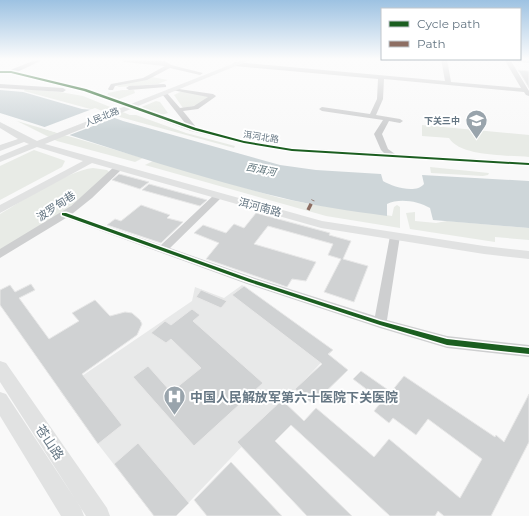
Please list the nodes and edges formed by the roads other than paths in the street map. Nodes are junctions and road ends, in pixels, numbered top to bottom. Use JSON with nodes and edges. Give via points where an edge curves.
{"nodes":[{"id":1,"x":57,"y":83,"type":"edge"},
{"id":2,"x":123,"y":83,"type":"edge"},
{"id":3,"x":179,"y":83,"type":"edge"},
{"id":4,"x":188,"y":83,"type":"edge"},
{"id":5,"x":381,"y":83,"type":"edge"},
{"id":6,"x":438,"y":83,"type":"edge"},
{"id":7,"x":521,"y":83,"type":"edge"},
{"id":8,"x":448,"y":84,"type":"joint"},
{"id":9,"x":0,"y":86,"type":"edge"},
{"id":10,"x":111,"y":89,"type":"junction"},
{"id":11,"x":174,"y":89,"type":"junction"},
{"id":12,"x":85,"y":90,"type":"junction"},
{"id":13,"x":164,"y":90,"type":"junction"},
{"id":14,"x":525,"y":90,"type":"junction"},
{"id":15,"x":93,"y":92,"type":"junction"},
{"id":16,"x":529,"y":96,"type":"edge"},
{"id":17,"x":322,"y":109,"type":"dead end"},
{"id":18,"x":178,"y":110,"type":"junction"},
{"id":19,"x":372,"y":117,"type":"junction"},
{"id":20,"x":387,"y":119,"type":"junction"},
{"id":21,"x":400,"y":121,"type":"dead end"},
{"id":22,"x":1,"y":124,"type":"edge"},
{"id":23,"x":195,"y":129,"type":"junction"},
{"id":24,"x":48,"y":130,"type":"dead end"},
{"id":25,"x":33,"y":136,"type":"dead end"},
{"id":26,"x":0,"y":148,"type":"edge"},
{"id":27,"x":392,"y":155,"type":"junction"},
{"id":28,"x":91,"y":158,"type":"junction"},
{"id":29,"x":0,"y":159,"type":"edge"},
{"id":30,"x":529,"y":164,"type":"edge"},
{"id":31,"x":118,"y":168,"type":"junction"},
{"id":32,"x":218,"y":196,"type":"junction"},
{"id":33,"x":0,"y":205,"type":"edge"},
{"id":34,"x":0,"y":210,"type":"edge"},
{"id":35,"x":64,"y":214,"type":"junction"},
{"id":36,"x":394,"y":236,"type":"junction"},
{"id":37,"x":529,"y":249,"type":"edge"},
{"id":38,"x":162,"y":250,"type":"junction"},
{"id":39,"x":0,"y":254,"type":"edge"},
{"id":40,"x":529,"y":255,"type":"edge"},
{"id":41,"x":380,"y":323,"type":"junction"},
{"id":42,"x":529,"y":351,"type":"edge"},
{"id":43,"x":0,"y":368,"type":"edge"},
{"id":44,"x":0,"y":400,"type":"edge"},
{"id":45,"x":73,"y":516,"type":"edge"},
{"id":46,"x":99,"y":516,"type":"edge"}],
"edges":[{"from":1,"to":12,"type":"street","name":"洱河北路"},
{"from":2,"to":10,"type":"street","via":[[113,85]]},
{"from":3,"to":13,"type":"main road","name":"人民北路"},
{"from":4,"to":11,"type":"main road","name":"人民北路"},
{"from":5,"to":19,"type":"street","via":[[380,99]]},
{"from":6,"to":8,"type":"street"},
{"from":7,"to":14,"type":"street"},
{"from":8,"to":14,"type":"street"},
{"from":9,"to":15,"type":"street"},
{"from":10,"to":12,"type":"street"},
{"from":10,"to":13,"type":"street"},
{"from":11,"to":13,"type":"main road","name":"人民北路"},
{"from":11,"to":18,"type":"street","via":[[213,96],[196,108]]},
{"from":12,"to":15,"type":"street","name":"洱河北路"},
{"from":13,"to":18,"type":"street"},
{"from":13,"to":24,"type":"main road","name":"人民北路","via":[[142,94]]},
{"from":13,"to":29,"type":"main road","name":"人民北路","via":[[153,97]]},
{"from":14,"to":16,"type":"street"},
{"from":15,"to":23,"type":"street","name":"洱河北路"},
{"from":17,"to":19,"type":"street"},
{"from":18,"to":23,"type":"street"},
{"from":19,"to":20,"type":"street"},
{"from":20,"to":21,"type":"street"},
{"from":20,"to":27,"type":"street","via":[[378,134],[385,150]]},
{"from":22,"to":28,"type":"main road","name":"洱河南路","via":[[16,127],[49,144]]},
{"from":22,"to":28,"type":"main road","name":"洱河南路","via":[[36,144]]},
{"from":23,"to":27,"type":"street","name":"洱河北路","via":[[223,138],[268,146]]},
{"from":25,"to":26,"type":"main road"},
{"from":27,"to":30,"type":"street","name":"洱河北路"},
{"from":28,"to":31,"type":"main road","name":"洱河南路"},
{"from":28,"to":33,"type":"main road"},
{"from":28,"to":34,"type":"main road"},
{"from":28,"to":37,"type":"main road","name":"洱河南路","via":[[324,218],[482,244]]},
{"from":31,"to":32,"type":"main road","name":"洱河南路"},
{"from":31,"to":35,"type":"street","name":"波罗甸巷","via":[[85,199]]},
{"from":32,"to":36,"type":"main road","name":"洱河南路","via":[[321,224]]},
{"from":32,"to":38,"type":"street"},
{"from":35,"to":38,"type":"street"},
{"from":35,"to":39,"type":"street","name":"波罗甸巷"},
{"from":36,"to":40,"type":"main road","name":"洱河南路"},
{"from":36,"to":41,"type":"street"},
{"from":38,"to":41,"type":"street"},
{"from":41,"to":42,"type":"street","via":[[447,342]]},
{"from":43,"to":46,"type":"main road","name":"苍山路"},
{"from":44,"to":45,"type":"main road","name":"苍山路"}]}
